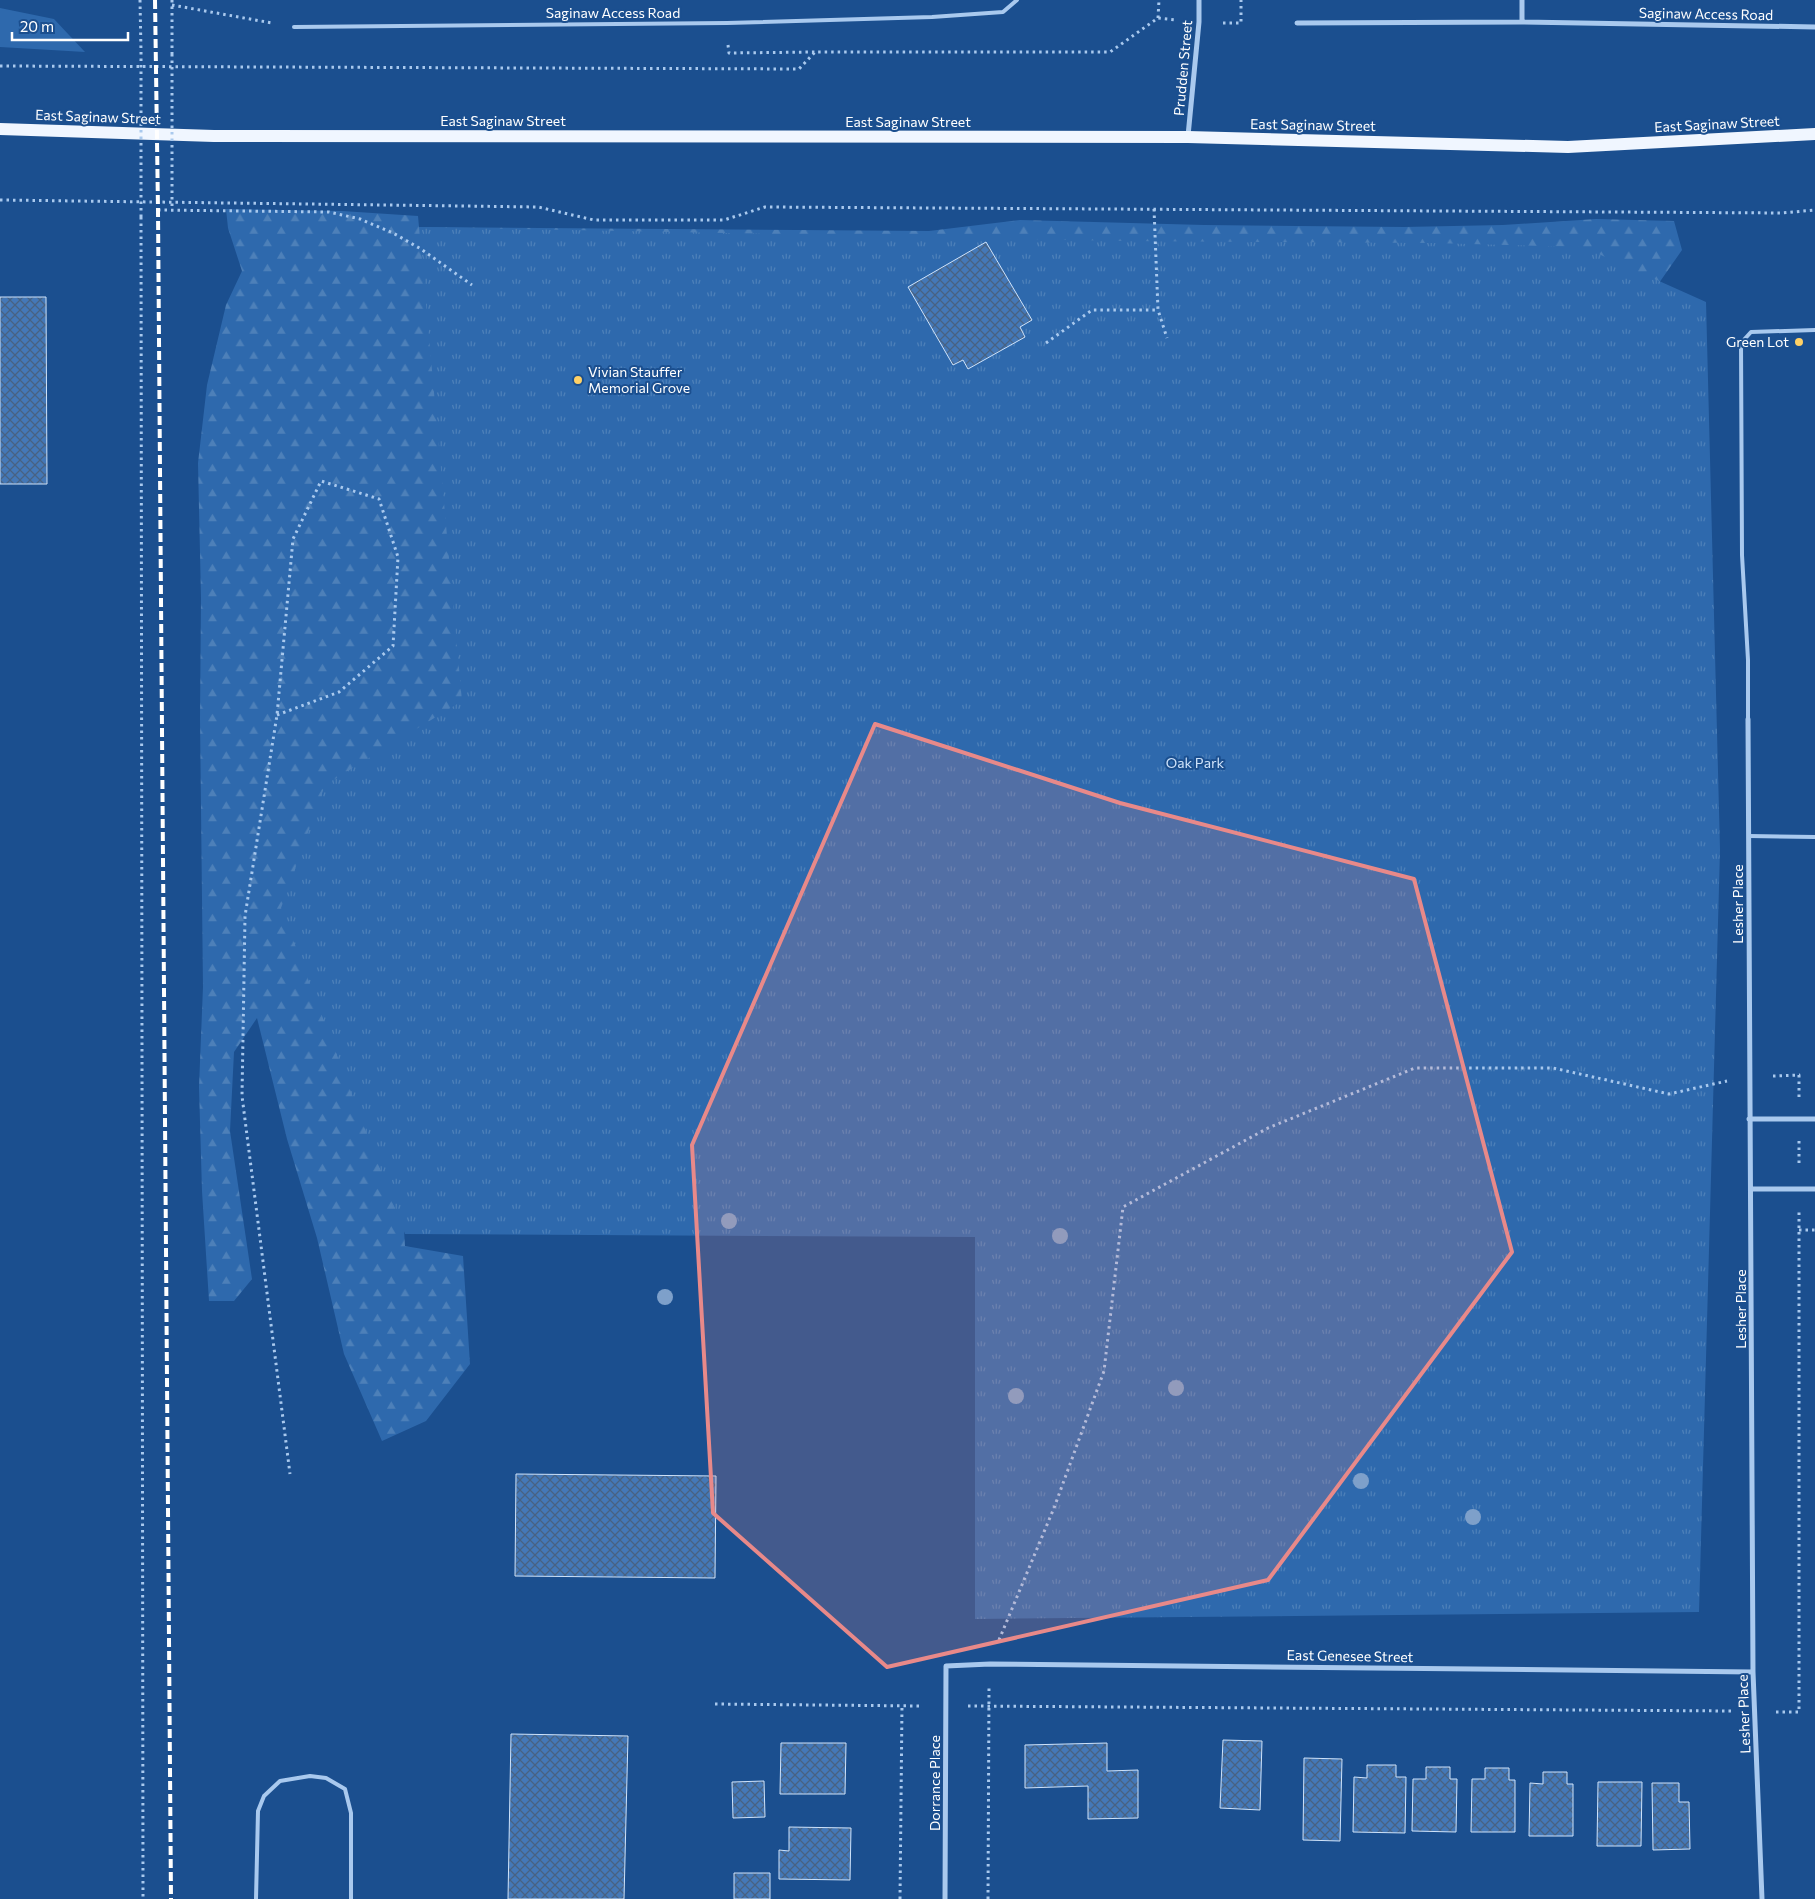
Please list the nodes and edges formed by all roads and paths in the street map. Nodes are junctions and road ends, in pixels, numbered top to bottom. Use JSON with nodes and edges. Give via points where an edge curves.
{"nodes":[{"id":1,"x":140,"y":0,"type":"edge"},
{"id":2,"x":172,"y":0,"type":"edge"},
{"id":3,"x":1017,"y":0,"type":"edge"},
{"id":4,"x":1159,"y":0,"type":"edge"},
{"id":5,"x":1199,"y":0,"type":"edge"},
{"id":6,"x":1241,"y":0,"type":"edge"},
{"id":7,"x":1522,"y":0,"type":"edge"},
{"id":8,"x":172,"y":5,"type":"junction"},
{"id":9,"x":1158,"y":18,"type":"junction"},
{"id":10,"x":1199,"y":22,"type":"junction"},
{"id":11,"x":1522,"y":22,"type":"junction"},
{"id":12,"x":1297,"y":23,"type":"dead end"},
{"id":13,"x":294,"y":27,"type":"joint"},
{"id":14,"x":1815,"y":27,"type":"edge"},
{"id":15,"x":815,"y":52,"type":"junction"},
{"id":16,"x":729,"y":53,"type":"dead end"},
{"id":17,"x":0,"y":66,"type":"edge"},
{"id":18,"x":0,"y":129,"type":"edge"},
{"id":19,"x":1815,"y":134,"type":"edge"},
{"id":20,"x":1188,"y":137,"type":"junction"},
{"id":21,"x":0,"y":200,"type":"edge"},
{"id":22,"x":1154,"y":209,"type":"junction"},
{"id":23,"x":158,"y":210,"type":"dead end"},
{"id":24,"x":172,"y":210,"type":"junction"},
{"id":25,"x":1815,"y":210,"type":"edge"},
{"id":26,"x":472,"y":285,"type":"dead end"},
{"id":27,"x":1158,"y":310,"type":"junction"},
{"id":28,"x":1815,"y":330,"type":"edge"},
{"id":29,"x":1167,"y":338,"type":"dead end"},
{"id":30,"x":1046,"y":343,"type":"dead end"},
{"id":31,"x":277,"y":715,"type":"junction"},
{"id":32,"x":1748,"y":719,"type":"joint"},
{"id":33,"x":1749,"y":836,"type":"junction"},
{"id":34,"x":1815,"y":837,"type":"edge"},
{"id":35,"x":1800,"y":1075,"type":"dead end"},
{"id":36,"x":1749,"y":1076,"type":"junction"},
{"id":37,"x":1749,"y":1120,"type":"junction"},
{"id":38,"x":1800,"y":1120,"type":"junction"},
{"id":39,"x":1815,"y":1120,"type":"edge"},
{"id":40,"x":1752,"y":1189,"type":"junction"},
{"id":41,"x":1800,"y":1189,"type":"junction"},
{"id":42,"x":1815,"y":1189,"type":"edge"},
{"id":43,"x":1800,"y":1230,"type":"junction"},
{"id":44,"x":1815,"y":1230,"type":"edge"},
{"id":45,"x":290,"y":1474,"type":"dead end"},
{"id":46,"x":990,"y":1664,"type":"junction"},
{"id":47,"x":946,"y":1666,"type":"joint"},
{"id":48,"x":1753,"y":1672,"type":"junction"},
{"id":49,"x":715,"y":1704,"type":"dead end"},
{"id":50,"x":902,"y":1705,"type":"junction"},
{"id":51,"x":946,"y":1706,"type":"junction"},
{"id":52,"x":989,"y":1706,"type":"junction"},
{"id":53,"x":1755,"y":1712,"type":"junction"},
{"id":54,"x":143,"y":1899,"type":"edge"},
{"id":55,"x":256,"y":1899,"type":"edge"},
{"id":56,"x":351,"y":1899,"type":"edge"},
{"id":57,"x":900,"y":1899,"type":"edge"},
{"id":58,"x":945,"y":1899,"type":"edge"},
{"id":59,"x":988,"y":1899,"type":"edge"},
{"id":60,"x":1762,"y":1899,"type":"edge"}],
"edges":[{"from":1,"to":54,"type":"path","bridge":true},
{"from":2,"to":8,"type":"path"},
{"from":3,"to":13,"type":"lane","name":"Saginaw Access Road","via":[[1004,12],[932,17],[727,23]]},
{"from":4,"to":9,"type":"path"},
{"from":5,"to":10,"type":"street","name":"Prudden Street"},
{"from":6,"to":10,"type":"path","via":[[1241,23]]},
{"from":7,"to":11,"type":"street"},
{"from":8,"to":13,"type":"path"},
{"from":8,"to":24,"type":"path","bridge":true},
{"from":9,"to":10,"type":"path"},
{"from":9,"to":15,"type":"path","via":[[1110,52]]},
{"from":10,"to":20,"type":"street","name":"Prudden Street"},
{"from":11,"to":12,"type":"street","name":"Saginaw Access Road"},
{"from":11,"to":14,"type":"street","name":"Saginaw Access Road"},
{"from":15,"to":16,"type":"path"},
{"from":15,"to":17,"type":"path","via":[[800,69]]},
{"from":18,"to":20,"type":"main road","name":"East Saginaw Street","via":[[214,136]]},
{"from":19,"to":20,"type":"main road","name":"East Saginaw Street","via":[[1568,147]]},
{"from":21,"to":22,"type":"path","via":[[538,207],[594,220],[724,220],[765,207]]},
{"from":22,"to":25,"type":"path","via":[[1782,213]]},
{"from":22,"to":27,"type":"path"},
{"from":23,"to":24,"type":"path"},
{"from":24,"to":26,"type":"path","via":[[329,212],[360,219],[422,249]]},
{"from":27,"to":29,"type":"path"},
{"from":27,"to":30,"type":"path","via":[[1092,310]]},
{"from":28,"to":32,"type":"lane","via":[[1751,332],[1741,343],[1742,555]]},
{"from":31,"to":31,"type":"path","via":[[293,539],[321,481],[379,499],[398,557],[393,646],[339,692]]},
{"from":31,"to":45,"type":"path","via":[[245,916],[242,1096]]},
{"from":32,"to":33,"type":"street","name":"Lesher Place"},
{"from":33,"to":34,"type":"lane"},
{"from":33,"to":36,"type":"street","name":"Lesher Place"},
{"from":35,"to":38,"type":"path"},
{"from":36,"to":37,"type":"street","name":"Lesher Place"},
{"from":36,"to":46,"type":"path","via":[[1669,1094],[1553,1068],[1415,1068],[1268,1128],[1123,1207],[1104,1371],[1054,1508]]},
{"from":37,"to":38,"type":"street"},
{"from":37,"to":40,"type":"street","name":"Lesher Place"},
{"from":38,"to":39,"type":"street"},
{"from":38,"to":41,"type":"path"},
{"from":40,"to":41,"type":"street"},
{"from":40,"to":48,"type":"street","name":"Lesher Place"},
{"from":41,"to":42,"type":"street"},
{"from":41,"to":43,"type":"path"},
{"from":43,"to":44,"type":"path"},
{"from":43,"to":53,"type":"path","via":[[1799,1712]]},
{"from":46,"to":47,"type":"street","name":"East Genesee Street"},
{"from":46,"to":48,"type":"street","name":"East Genesee Street"},
{"from":46,"to":52,"type":"path"},
{"from":47,"to":51,"type":"street","name":"Dorrance Place"},
{"from":48,"to":53,"type":"street","name":"Lesher Place"},
{"from":49,"to":50,"type":"path"},
{"from":50,"to":51,"type":"path"},
{"from":50,"to":57,"type":"path"},
{"from":51,"to":52,"type":"path"},
{"from":51,"to":58,"type":"street","name":"Dorrance Place"},
{"from":52,"to":53,"type":"path"},
{"from":52,"to":59,"type":"path"},
{"from":53,"to":60,"type":"street","name":"Lesher Place"},
{"from":55,"to":56,"type":"lane","via":[[258,1811],[264,1796],[280,1781],[310,1776],[326,1778],[345,1789],[351,1813]]}]}
